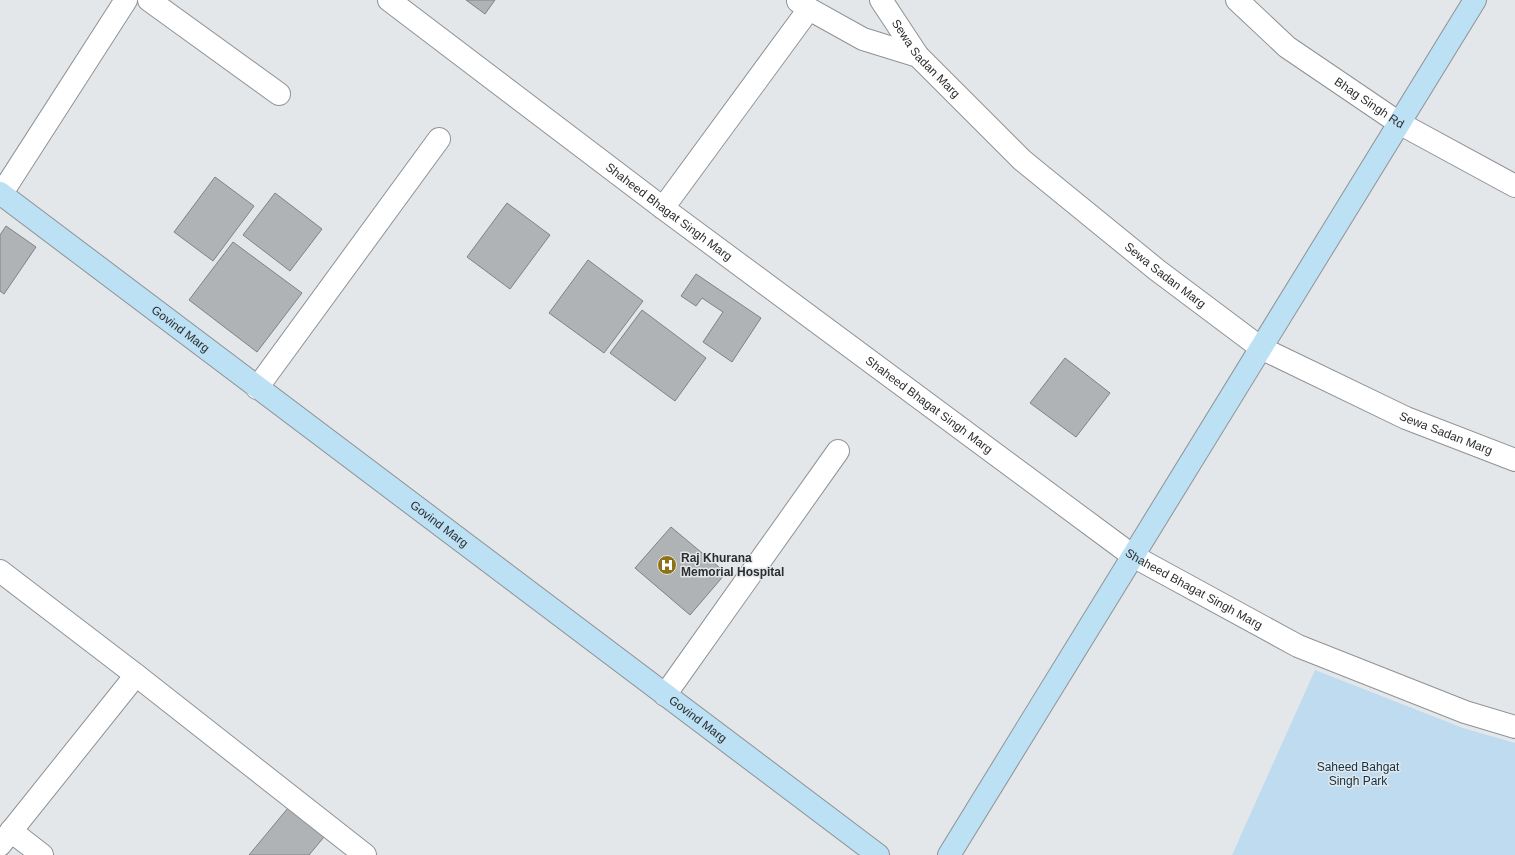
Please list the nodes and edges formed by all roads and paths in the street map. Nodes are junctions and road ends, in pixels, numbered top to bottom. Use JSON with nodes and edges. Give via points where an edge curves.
{"nodes":[{"id":1,"x":126,"y":0,"type":"edge"},
{"id":2,"x":149,"y":0,"type":"edge"},
{"id":3,"x":389,"y":0,"type":"edge"},
{"id":4,"x":880,"y":0,"type":"edge"},
{"id":5,"x":1237,"y":0,"type":"edge"},
{"id":6,"x":1475,"y":0,"type":"edge"},
{"id":7,"x":803,"y":5,"type":"edge"},
{"id":8,"x":918,"y":56,"type":"junction"},
{"id":9,"x":279,"y":94,"type":"dead end"},
{"id":10,"x":1399,"y":123,"type":"junction"},
{"id":11,"x":439,"y":138,"type":"dead end"},
{"id":12,"x":1515,"y":186,"type":"edge"},
{"id":13,"x":0,"y":194,"type":"edge"},
{"id":14,"x":662,"y":208,"type":"junction"},
{"id":15,"x":1261,"y":348,"type":"junction"},
{"id":16,"x":257,"y":388,"type":"junction"},
{"id":17,"x":838,"y":451,"type":"dead end"},
{"id":18,"x":1515,"y":460,"type":"edge"},
{"id":19,"x":1133,"y":556,"type":"junction"},
{"id":20,"x":0,"y":571,"type":"edge"},
{"id":21,"x":136,"y":675,"type":"junction"},
{"id":22,"x":665,"y":695,"type":"junction"},
{"id":23,"x":1515,"y":727,"type":"edge"},
{"id":24,"x":6,"y":838,"type":"edge"},
{"id":25,"x":42,"y":855,"type":"edge"},
{"id":26,"x":365,"y":855,"type":"edge"},
{"id":27,"x":878,"y":855,"type":"edge"},
{"id":28,"x":949,"y":855,"type":"edge"}],
"edges":[{"from":1,"to":13,"type":"street"},
{"from":2,"to":9,"type":"street"},
{"from":3,"to":14,"type":"street","name":"Shaheed Bhagat Singh Marg"},
{"from":4,"to":8,"type":"street","name":"Sewa Sadan Marg"},
{"from":5,"to":10,"type":"street","name":"Bhag Singh Rd","via":[[1287,47]]},
{"from":6,"to":10,"type":"street"},
{"from":7,"to":8,"type":"street","via":[[863,40]]},
{"from":7,"to":14,"type":"street"},
{"from":8,"to":15,"type":"street","name":"Sewa Sadan Marg","via":[[1022,160],[1157,270]]},
{"from":10,"to":12,"type":"street","name":"Bhag Singh Rd"},
{"from":10,"to":15,"type":"street"},
{"from":11,"to":16,"type":"street"},
{"from":13,"to":16,"type":"street","name":"Govind Marg"},
{"from":14,"to":19,"type":"street","name":"Shaheed Bhagat Singh Marg"},
{"from":15,"to":18,"type":"street","name":"Sewa Sadan Marg","via":[[1406,418]]},
{"from":15,"to":19,"type":"street"},
{"from":16,"to":22,"type":"street","name":"Govind Marg"},
{"from":17,"to":22,"type":"street"},
{"from":19,"to":23,"type":"street","name":"Shaheed Bhagat Singh Marg","via":[[1298,646],[1465,712]]},
{"from":19,"to":28,"type":"street"},
{"from":20,"to":21,"type":"street"},
{"from":21,"to":24,"type":"street"},
{"from":21,"to":26,"type":"street"},
{"from":22,"to":27,"type":"street","name":"Govind Marg"},
{"from":24,"to":25,"type":"street"}]}
